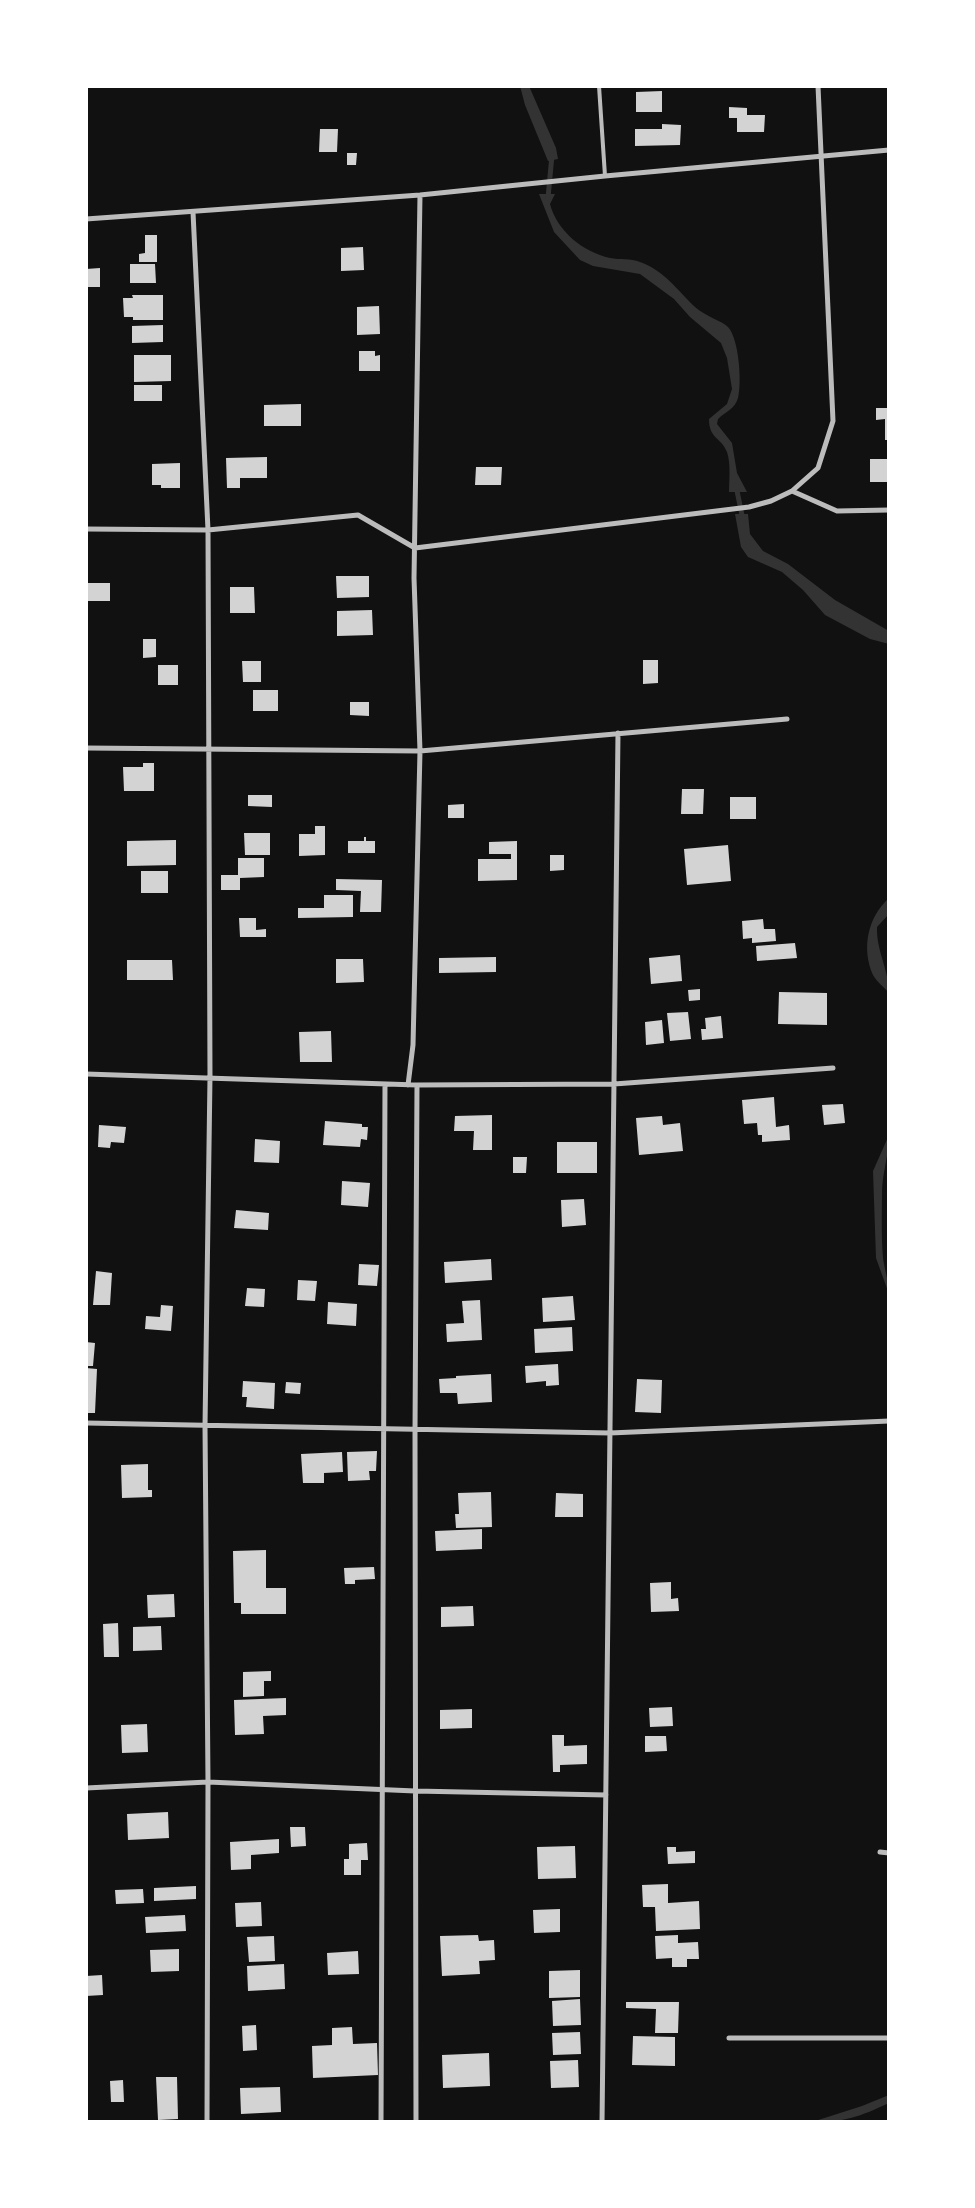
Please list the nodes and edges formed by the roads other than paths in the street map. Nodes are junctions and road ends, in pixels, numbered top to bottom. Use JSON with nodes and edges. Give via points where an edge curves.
{"nodes":[{"id":1,"x":599,"y":86,"type":"edge"},
{"id":2,"x":818,"y":86,"type":"edge"},
{"id":3,"x":889,"y":150,"type":"edge"},
{"id":4,"x":820,"y":156,"type":"junction"},
{"id":5,"x":605,"y":176,"type":"junction"},
{"id":6,"x":420,"y":196,"type":"junction"},
{"id":7,"x":192,"y":212,"type":"junction"},
{"id":8,"x":86,"y":219,"type":"edge"},
{"id":9,"x":792,"y":491,"type":"junction"},
{"id":10,"x":889,"y":510,"type":"edge"},
{"id":11,"x":86,"y":529,"type":"edge"},
{"id":12,"x":208,"y":530,"type":"junction"},
{"id":13,"x":415,"y":548,"type":"junction"},
{"id":14,"x":787,"y":718,"type":"dead end"},
{"id":15,"x":618,"y":734,"type":"junction"},
{"id":16,"x":86,"y":748,"type":"edge"},
{"id":17,"x":209,"y":751,"type":"junction"},
{"id":18,"x":420,"y":751,"type":"junction"},
{"id":19,"x":833,"y":1068,"type":"dead end"},
{"id":20,"x":86,"y":1074,"type":"edge"},
{"id":21,"x":210,"y":1077,"type":"junction"},
{"id":22,"x":385,"y":1084,"type":"junction"},
{"id":23,"x":614,"y":1084,"type":"junction"},
{"id":24,"x":408,"y":1085,"type":"junction"},
{"id":25,"x":418,"y":1086,"type":"junction"},
{"id":26,"x":889,"y":1421,"type":"edge"},
{"id":27,"x":86,"y":1423,"type":"edge"},
{"id":28,"x":205,"y":1426,"type":"junction"},
{"id":29,"x":383,"y":1430,"type":"junction"},
{"id":30,"x":415,"y":1431,"type":"junction"},
{"id":31,"x":610,"y":1434,"type":"junction"},
{"id":32,"x":208,"y":1782,"type":"junction"},
{"id":33,"x":86,"y":1788,"type":"edge"},
{"id":34,"x":382,"y":1789,"type":"junction"},
{"id":35,"x":415,"y":1791,"type":"junction"},
{"id":36,"x":606,"y":1795,"type":"junction"},
{"id":37,"x":880,"y":1852,"type":"dead end"},
{"id":38,"x":889,"y":1853,"type":"edge"},
{"id":39,"x":729,"y":2038,"type":"dead end"},
{"id":40,"x":889,"y":2038,"type":"edge"},
{"id":41,"x":207,"y":2122,"type":"edge"},
{"id":42,"x":381,"y":2122,"type":"edge"},
{"id":43,"x":416,"y":2122,"type":"edge"},
{"id":44,"x":602,"y":2122,"type":"edge"}],
"edges":[{"from":1,"to":5,"type":"lane"},
{"from":2,"to":4,"type":"street"},
{"from":3,"to":4,"type":"street"},
{"from":4,"to":5,"type":"street"},
{"from":4,"to":9,"type":"street","via":[[833,421],[818,468]]},
{"from":5,"to":6,"type":"street"},
{"from":6,"to":7,"type":"street"},
{"from":6,"to":13,"type":"street"},
{"from":7,"to":8,"type":"street"},
{"from":7,"to":12,"type":"street"},
{"from":9,"to":10,"type":"street","via":[[837,511]]},
{"from":9,"to":13,"type":"street","via":[[772,502],[748,507]]},
{"from":11,"to":12,"type":"street"},
{"from":12,"to":13,"type":"street","via":[[358,515]]},
{"from":12,"to":17,"type":"street"},
{"from":13,"to":18,"type":"street"},
{"from":14,"to":15,"type":"street"},
{"from":15,"to":18,"type":"street"},
{"from":15,"to":23,"type":"street"},
{"from":16,"to":17,"type":"street"},
{"from":17,"to":18,"type":"street"},
{"from":17,"to":21,"type":"street"},
{"from":18,"to":24,"type":"street","via":[[413,1045]]},
{"from":19,"to":23,"type":"street"},
{"from":20,"to":21,"type":"street"},
{"from":21,"to":22,"type":"street"},
{"from":21,"to":28,"type":"street"},
{"from":22,"to":24,"type":"street"},
{"from":22,"to":29,"type":"street"},
{"from":23,"to":25,"type":"street"},
{"from":23,"to":31,"type":"street"},
{"from":24,"to":25,"type":"street"},
{"from":25,"to":30,"type":"street"},
{"from":26,"to":31,"type":"street"},
{"from":27,"to":28,"type":"street"},
{"from":28,"to":29,"type":"street"},
{"from":28,"to":32,"type":"street"},
{"from":29,"to":30,"type":"street"},
{"from":29,"to":34,"type":"street"},
{"from":30,"to":31,"type":"street"},
{"from":30,"to":35,"type":"street"},
{"from":31,"to":36,"type":"street"},
{"from":32,"to":33,"type":"street"},
{"from":32,"to":34,"type":"street"},
{"from":32,"to":41,"type":"street"},
{"from":34,"to":35,"type":"street"},
{"from":34,"to":42,"type":"street"},
{"from":35,"to":36,"type":"street"},
{"from":35,"to":43,"type":"street"},
{"from":36,"to":44,"type":"street"},
{"from":37,"to":38,"type":"street"},
{"from":39,"to":40,"type":"street"}]}
